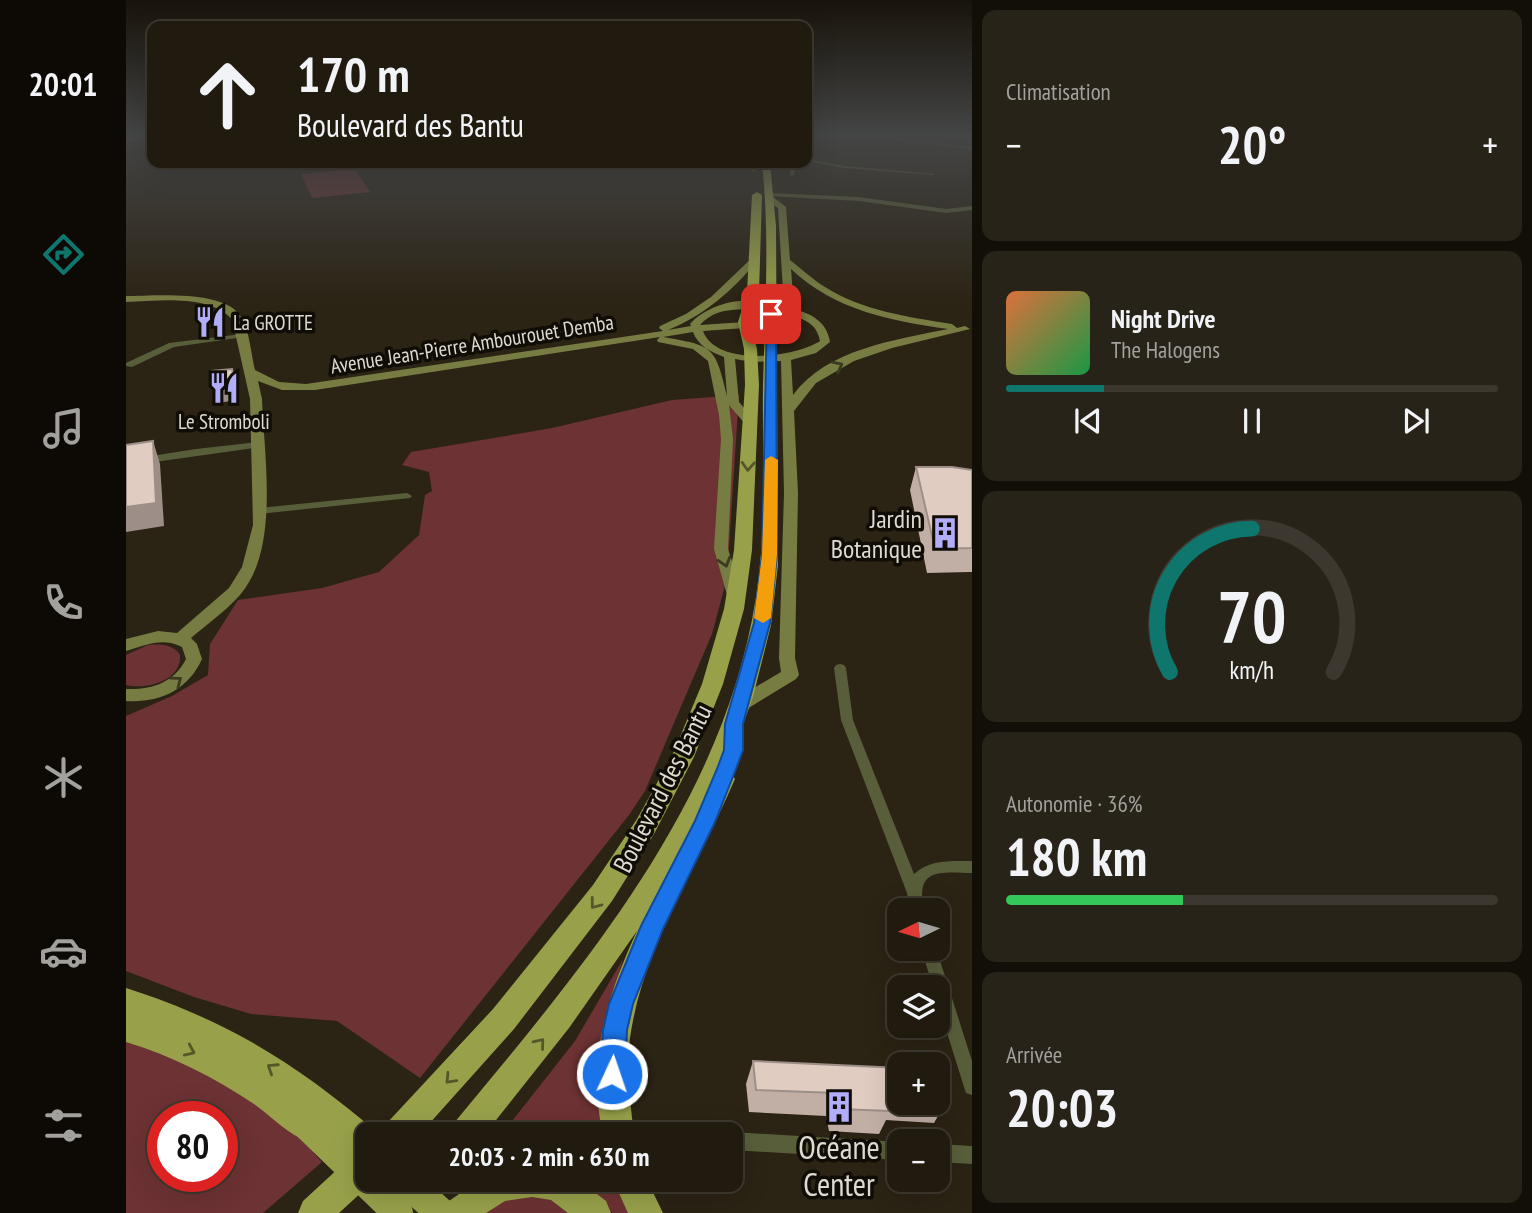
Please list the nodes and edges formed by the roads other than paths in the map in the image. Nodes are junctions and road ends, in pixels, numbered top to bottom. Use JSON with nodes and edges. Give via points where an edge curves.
{"nodes":[{"id":1,"x":753,"y":193,"type":"edge"},
{"id":2,"x":769,"y":193,"type":"edge"},
{"id":3,"x":769,"y":197,"type":"junction"},
{"id":4,"x":972,"y":208,"type":"edge"},
{"id":5,"x":755,"y":258,"type":"junction"},
{"id":6,"x":771,"y":260,"type":"junction"},
{"id":7,"x":788,"y":262,"type":"junction"},
{"id":8,"x":753,"y":293,"type":"junction"},
{"id":9,"x":126,"y":299,"type":"edge"},
{"id":10,"x":789,"y":310,"type":"junction"},
{"id":11,"x":718,"y":325,"type":"junction"},
{"id":12,"x":691,"y":326,"type":"junction"},
{"id":13,"x":758,"y":332,"type":"junction"},
{"id":14,"x":242,"y":336,"type":"junction"},
{"id":15,"x":635,"y":338,"type":"junction"},
{"id":16,"x":696,"y":346,"type":"junction"},
{"id":17,"x":129,"y":365,"type":"dead end"},
{"id":18,"x":252,"y":373,"type":"junction"},
{"id":19,"x":285,"y":388,"type":"junction"},
{"id":20,"x":256,"y":399,"type":"junction"},
{"id":21,"x":788,"y":411,"type":"junction"},
{"id":22,"x":258,"y":446,"type":"junction"},
{"id":23,"x":126,"y":463,"type":"edge"},
{"id":24,"x":407,"y":496,"type":"dead end"},
{"id":25,"x":259,"y":511,"type":"junction"},
{"id":26,"x":736,"y":598,"type":"junction"},
{"id":27,"x":180,"y":639,"type":"junction"},
{"id":28,"x":126,"y":645,"type":"edge"},
{"id":29,"x":840,"y":668,"type":"dead end"},
{"id":30,"x":126,"y":695,"type":"edge"},
{"id":31,"x":738,"y":714,"type":"junction"},
{"id":32,"x":972,"y":867,"type":"edge"},
{"id":33,"x":913,"y":890,"type":"junction"},
{"id":34,"x":915,"y":898,"type":"edge"},
{"id":35,"x":932,"y":961,"type":"edge"},
{"id":36,"x":126,"y":1009,"type":"edge"},
{"id":37,"x":972,"y":1087,"type":"edge"},
{"id":38,"x":317,"y":1117,"type":"junction"},
{"id":39,"x":409,"y":1122,"type":"edge"},
{"id":40,"x":475,"y":1122,"type":"edge"},
{"id":41,"x":616,"y":1122,"type":"edge"},
{"id":42,"x":743,"y":1141,"type":"edge"},
{"id":43,"x":355,"y":1148,"type":"edge"},
{"id":44,"x":887,"y":1150,"type":"edge"},
{"id":45,"x":950,"y":1154,"type":"edge"},
{"id":46,"x":972,"y":1155,"type":"edge"},
{"id":47,"x":355,"y":1171,"type":"edge"},
{"id":48,"x":636,"y":1192,"type":"edge"},
{"id":49,"x":406,"y":1197,"type":"edge"},
{"id":50,"x":315,"y":1213,"type":"edge"},
{"id":51,"x":441,"y":1213,"type":"edge"},
{"id":52,"x":461,"y":1213,"type":"edge"},
{"id":53,"x":594,"y":1213,"type":"edge"},
{"id":54,"x":646,"y":1213,"type":"edge"}],
"edges":[{"from":1,"to":5,"type":"highway","name":"Boulevard des Bantu"},
{"from":2,"to":3,"type":"highway","name":"Boulevard des Bantu"},
{"from":3,"to":4,"type":"street","via":[[859,199],[946,211]]},
{"from":3,"to":6,"type":"highway","name":"Boulevard des Bantu"},
{"from":3,"to":7,"type":"main road","via":[[782,206]]},
{"from":5,"to":8,"type":"highway","name":"Boulevard des Bantu"},
{"from":5,"to":12,"type":"main road"},
{"from":6,"to":13,"type":"highway","name":"Boulevard des Bantu"},
{"from":6,"to":13,"type":"highway","via":[[766,309]]},
{"from":7,"to":10,"type":"main road"},
{"from":21,"to":7,"type":"main road","one_way":true,"via":[[814,378],[853,359],[965,329],[861,308],[823,292]]},
{"from":8,"to":11,"type":"main road","via":[[741,313]]},
{"from":8,"to":13,"type":"highway","name":"Boulevard des Bantu"},
{"from":9,"to":14,"type":"main road","via":[[217,304],[233,311]]},
{"from":10,"to":13,"type":"main road"},
{"from":10,"to":13,"type":"main road","via":[[818,324],[825,333],[825,342],[817,350],[804,356]]},
{"from":11,"to":12,"type":"main road","name":"Avenue Jean-Pierre Ambourouet Demba"},
{"from":11,"to":13,"type":"main road","name":"Avenue Jean-Pierre Ambourouet Demba"},
{"from":11,"to":13,"type":"main road"},
{"from":12,"to":13,"type":"main road","via":[[703,343]]},
{"from":12,"to":13,"type":"main road","via":[[715,310]]},
{"from":12,"to":15,"type":"main road","name":"Avenue Jean-Pierre Ambourouet Demba"},
{"from":12,"to":16,"type":"main road"},
{"from":13,"to":21,"type":"main road"},
{"from":13,"to":26,"type":"highway","name":"Boulevard des Bantu","one_way":true,"via":[[746,523]]},
{"from":13,"to":31,"type":"highway","name":"Boulevard des Bantu","via":[[770,394],[768,582]]},
{"from":14,"to":17,"type":"street","via":[[172,345]]},
{"from":14,"to":18,"type":"main road"},
{"from":15,"to":16,"type":"main road"},
{"from":15,"to":19,"type":"main road","name":"Avenue Jean-Pierre Ambourouet Demba","via":[[335,385]]},
{"from":16,"to":26,"type":"main road","one_way":true,"via":[[713,360],[725,415],[721,549]]},
{"from":18,"to":19,"type":"main road","name":"Avenue Jean-Pierre Ambourouet Demba","via":[[269,385]]},
{"from":18,"to":20,"type":"main road"},
{"from":19,"to":20,"type":"main road"},
{"from":20,"to":22,"type":"main road"},
{"from":21,"to":31,"type":"main road","via":[[789,666]]},
{"from":22,"to":23,"type":"street"},
{"from":22,"to":25,"type":"main road"},
{"from":24,"to":25,"type":"street"},
{"from":25,"to":27,"type":"main road","via":[[257,541],[244,579],[222,605]]},
{"from":26,"to":39,"type":"highway","name":"Boulevard des Bantu","one_way":true,"via":[[698,719],[638,842],[546,968]]},
{"from":27,"to":28,"type":"main road","via":[[155,636]]},
{"from":30,"to":27,"type":"main road","one_way":true,"via":[[160,691],[184,677],[194,659],[188,644]]},
{"from":29,"to":33,"type":"street","via":[[847,720]]},
{"from":40,"to":31,"type":"highway","name":"Boulevard des Bantu","one_way":true,"via":[[570,1004],[638,907],[700,800]]},
{"from":31,"to":41,"type":"highway","via":[[733,750],[716,797],[652,926],[621,1004],[612,1054]]},
{"from":32,"to":33,"type":"street","via":[[932,869],[922,873]]},
{"from":33,"to":34,"type":"street"},
{"from":35,"to":37,"type":"street"},
{"from":36,"to":38,"type":"highway","via":[[268,1095]]},
{"from":38,"to":43,"type":"highway"},
{"from":38,"to":49,"type":"highway","bridge":true},
{"from":42,"to":44,"type":"street"},
{"from":45,"to":46,"type":"street"},
{"from":47,"to":50,"type":"highway"},
{"from":48,"to":54,"type":"highway"},
{"from":49,"to":51,"type":"highway","bridge":true},
{"from":52,"to":53,"type":"highway","via":[[488,1191],[538,1182],[558,1186]]}]}
